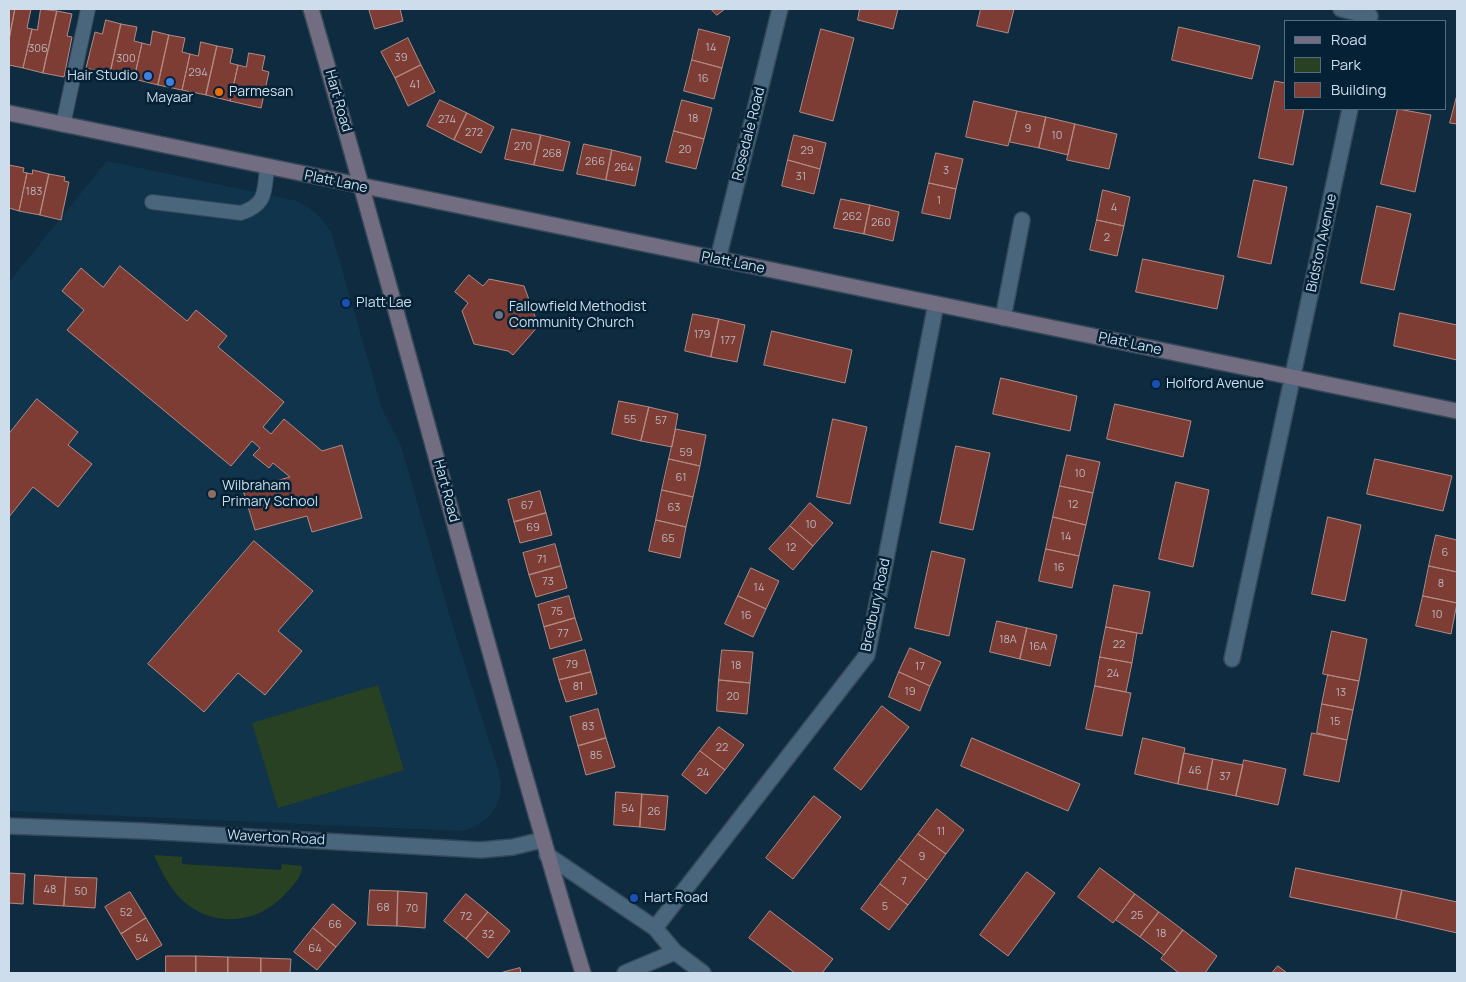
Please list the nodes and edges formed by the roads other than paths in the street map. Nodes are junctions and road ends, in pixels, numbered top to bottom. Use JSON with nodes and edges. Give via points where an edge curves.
{"nodes":[{"id":1,"x":88,"y":9,"type":"edge"},
{"id":2,"x":311,"y":9,"type":"edge"},
{"id":3,"x":780,"y":9,"type":"edge"},
{"id":4,"x":1341,"y":9,"type":"edge"},
{"id":5,"x":1368,"y":20,"type":"edge"},
{"id":6,"x":1350,"y":110,"type":"edge"},
{"id":7,"x":9,"y":113,"type":"edge"},
{"id":8,"x":63,"y":125,"type":"junction"},
{"id":9,"x":267,"y":168,"type":"junction"},
{"id":10,"x":363,"y":187,"type":"junction"},
{"id":11,"x":152,"y":202,"type":"dead end"},
{"id":12,"x":1022,"y":220,"type":"dead end"},
{"id":13,"x":718,"y":260,"type":"junction"},
{"id":14,"x":936,"y":304,"type":"junction"},
{"id":15,"x":1003,"y":318,"type":"junction"},
{"id":16,"x":1293,"y":377,"type":"junction"},
{"id":17,"x":1457,"y":410,"type":"edge"},
{"id":18,"x":1232,"y":659,"type":"dead end"},
{"id":19,"x":9,"y":826,"type":"edge"},
{"id":20,"x":545,"y":848,"type":"junction"},
{"id":21,"x":655,"y":928,"type":"junction"},
{"id":22,"x":675,"y":952,"type":"junction"},
{"id":23,"x":582,"y":973,"type":"edge"},
{"id":24,"x":625,"y":973,"type":"edge"},
{"id":25,"x":703,"y":973,"type":"edge"}],
"edges":[{"from":1,"to":8,"type":"lane"},
{"from":2,"to":10,"type":"street","name":"Hart Road"},
{"from":3,"to":13,"type":"street","name":"Rosedale Road"},
{"from":4,"to":5,"type":"street","via":[[1370,16]]},
{"from":6,"to":16,"type":"street","name":"Bidston Avenue"},
{"from":7,"to":8,"type":"street","name":"Platt Lane"},
{"from":8,"to":9,"type":"street","name":"Platt Lane"},
{"from":9,"to":10,"type":"street","name":"Platt Lane"},
{"from":9,"to":11,"type":"lane","via":[[264,194],[255,208],[241,213]]},
{"from":10,"to":13,"type":"street","name":"Platt Lane"},
{"from":10,"to":20,"type":"street","name":"Hart Road"},
{"from":12,"to":15,"type":"street"},
{"from":13,"to":14,"type":"street","name":"Platt Lane"},
{"from":14,"to":15,"type":"street","name":"Platt Lane"},
{"from":14,"to":21,"type":"street","name":"Bredbury Road","via":[[867,655]]},
{"from":15,"to":16,"type":"street","name":"Platt Lane"},
{"from":16,"to":17,"type":"street","name":"Platt Lane"},
{"from":16,"to":18,"type":"street"},
{"from":19,"to":20,"type":"street","name":"Waverton Road","via":[[482,850]]},
{"from":20,"to":21,"type":"street"},
{"from":20,"to":23,"type":"street","name":"Hart Road"},
{"from":21,"to":22,"type":"street"},
{"from":22,"to":24,"type":"street"},
{"from":22,"to":25,"type":"street"}]}
